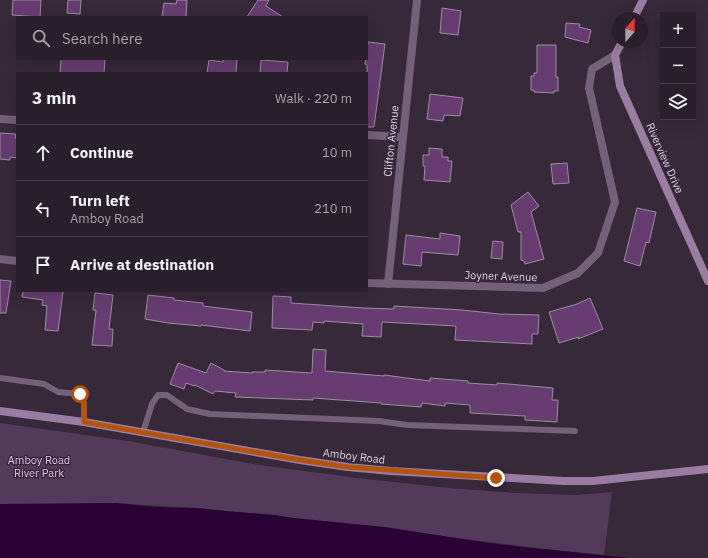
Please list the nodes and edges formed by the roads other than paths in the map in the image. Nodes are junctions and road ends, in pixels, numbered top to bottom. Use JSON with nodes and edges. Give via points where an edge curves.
{"nodes":[{"id":1,"x":417,"y":0,"type":"edge"},
{"id":2,"x":643,"y":0,"type":"edge"},
{"id":3,"x":637,"y":12,"type":"edge"},
{"id":4,"x":619,"y":48,"type":"edge"},
{"id":5,"x":615,"y":55,"type":"junction"},
{"id":6,"x":0,"y":119,"type":"edge"},
{"id":7,"x":16,"y":120,"type":"edge"},
{"id":8,"x":368,"y":135,"type":"edge"},
{"id":9,"x":402,"y":137,"type":"junction"},
{"id":10,"x":0,"y":259,"type":"edge"},
{"id":11,"x":16,"y":261,"type":"edge"},
{"id":12,"x":708,"y":281,"type":"edge"},
{"id":13,"x":368,"y":283,"type":"edge"},
{"id":14,"x":388,"y":284,"type":"junction"},
{"id":15,"x":0,"y":378,"type":"edge"},
{"id":16,"x":0,"y":411,"type":"edge"},
{"id":17,"x":84,"y":422,"type":"junction"},
{"id":18,"x":575,"y":431,"type":"dead end"},
{"id":19,"x":144,"y":432,"type":"junction"},
{"id":20,"x":708,"y":469,"type":"edge"}],
"edges":[{"from":1,"to":9,"type":"street","name":"Clifton Avenue"},
{"from":2,"to":3,"type":"main road"},
{"from":4,"to":5,"type":"main road"},
{"from":5,"to":12,"type":"main road","name":"Riverview Drive","via":[[620,86]]},
{"from":5,"to":14,"type":"street","name":"Joyner Avenue","via":[[592,69],[589,88],[615,202],[598,253],[578,273],[543,288]]},
{"from":6,"to":7,"type":"street"},
{"from":8,"to":9,"type":"street"},
{"from":9,"to":14,"type":"street","name":"Clifton Avenue"},
{"from":10,"to":11,"type":"street"},
{"from":13,"to":14,"type":"street","name":"Joyner Avenue"},
{"from":15,"to":17,"type":"lane","via":[[44,384],[58,392],[80,394],[84,403]]},
{"from":16,"to":17,"type":"main road","name":"Amboy Road"},
{"from":17,"to":19,"type":"main road","name":"Amboy Road"},
{"from":18,"to":19,"type":"lane","via":[[407,426],[379,421],[210,414],[187,409],[167,395],[158,394],[152,404]]},
{"from":19,"to":20,"type":"main road","name":"Amboy Road","via":[[300,460],[413,473],[586,481]]}]}
